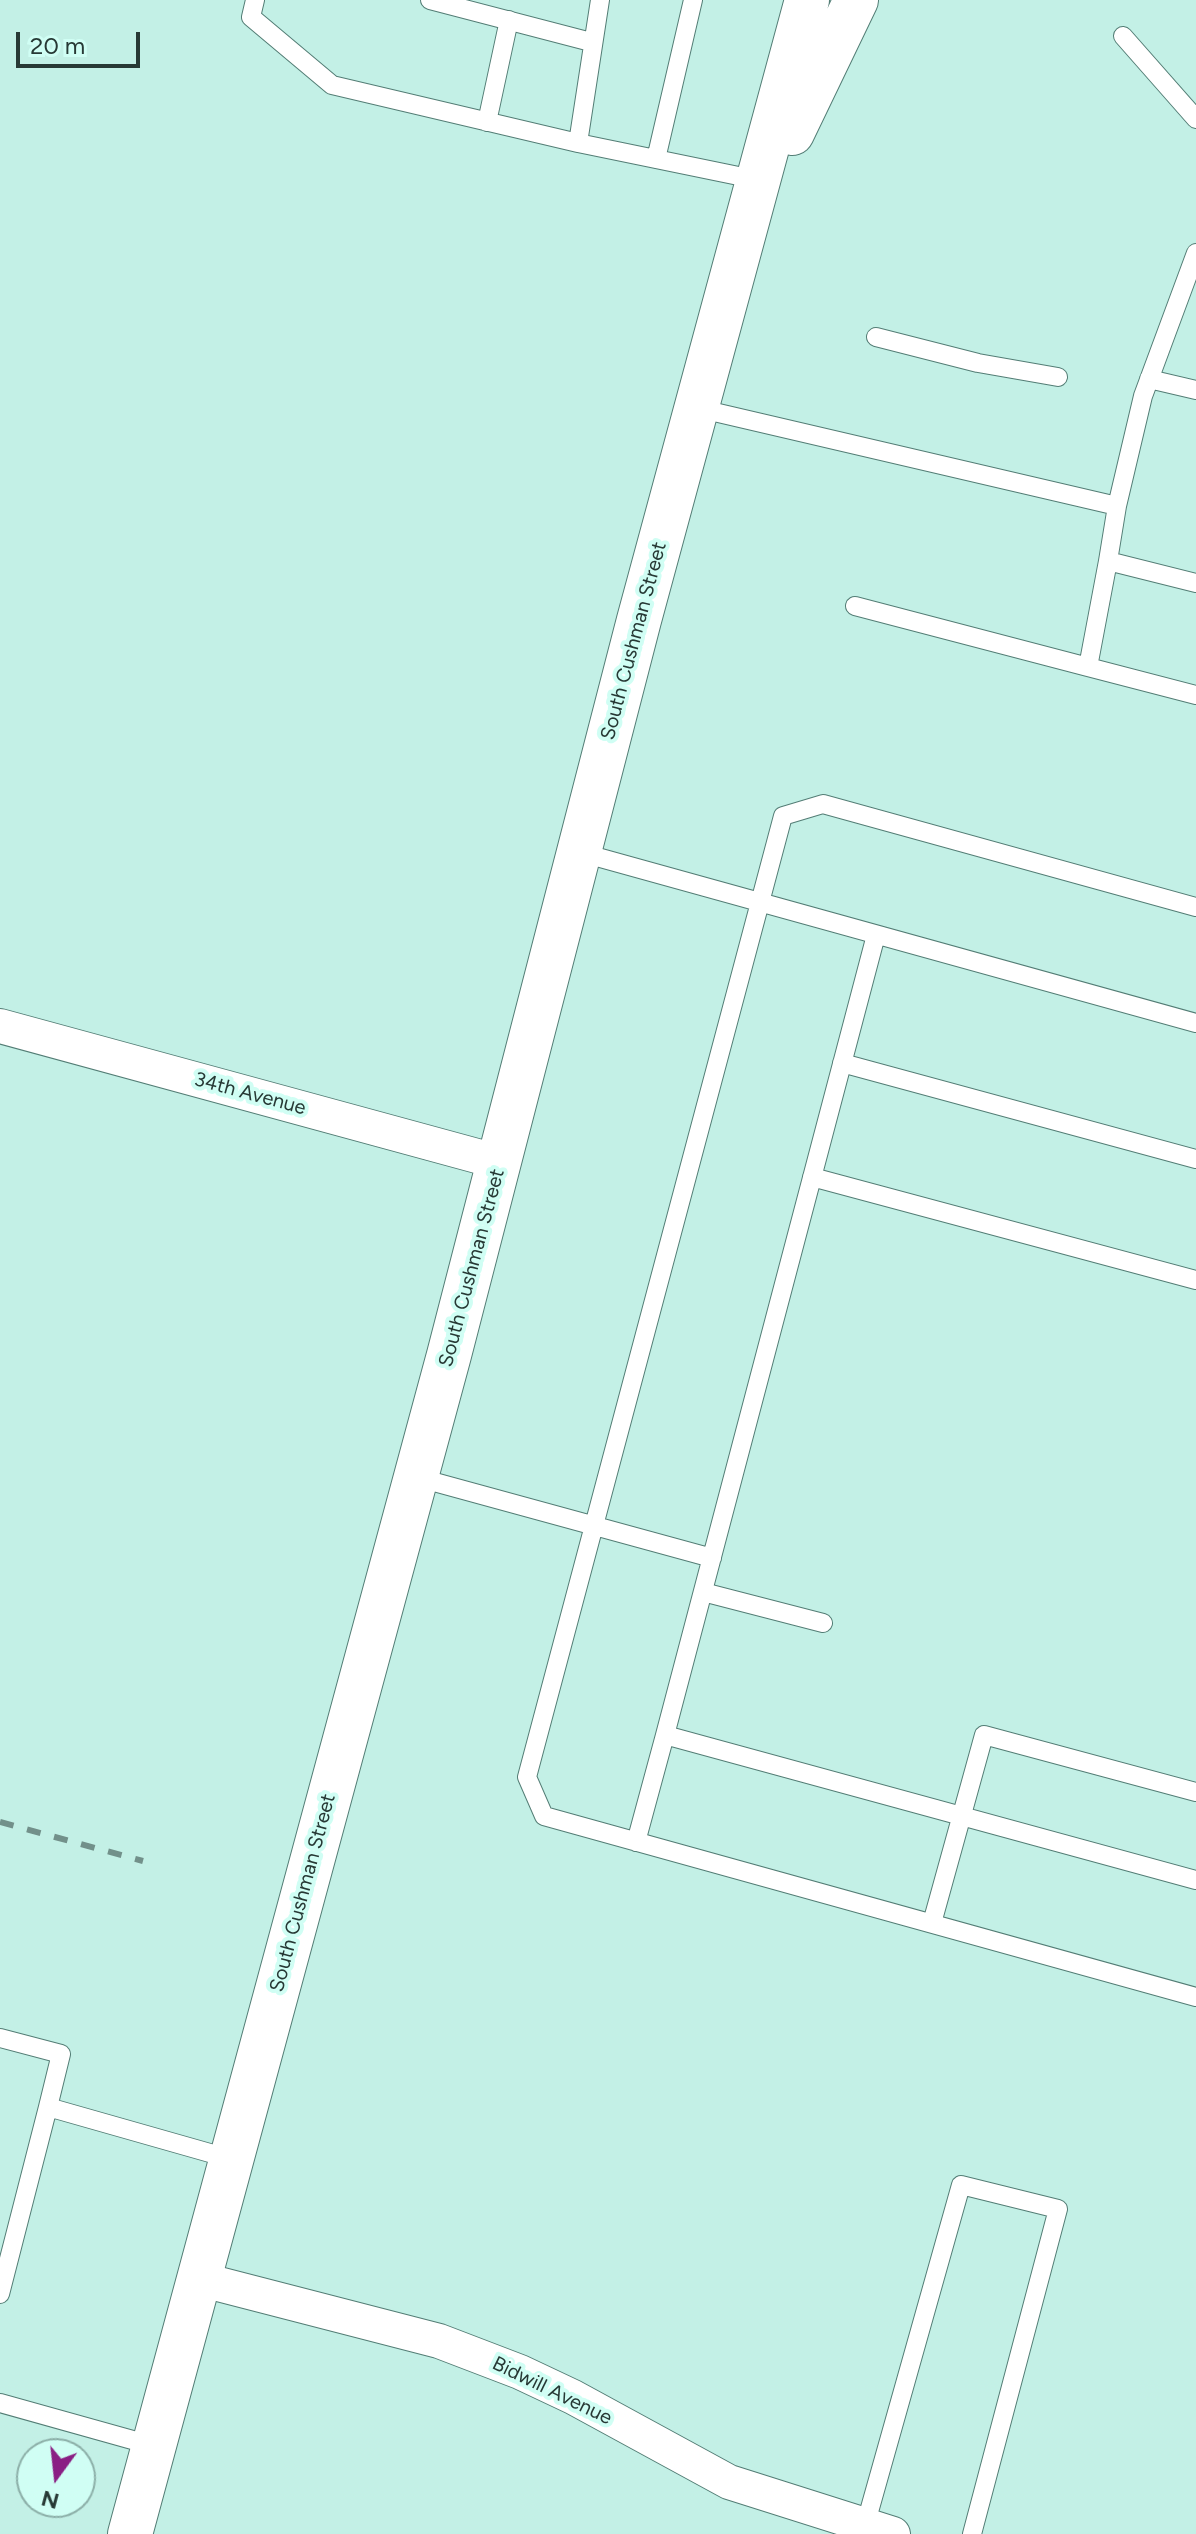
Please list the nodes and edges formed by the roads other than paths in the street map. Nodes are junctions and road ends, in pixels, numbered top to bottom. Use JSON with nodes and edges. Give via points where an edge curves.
{"nodes":[{"id":1,"x":255,"y":0,"type":"edge"},
{"id":2,"x":430,"y":0,"type":"edge"},
{"id":3,"x":600,"y":0,"type":"edge"},
{"id":4,"x":693,"y":0,"type":"edge"},
{"id":5,"x":807,"y":0,"type":"edge"},
{"id":6,"x":856,"y":0,"type":"edge"},
{"id":7,"x":509,"y":20,"type":"junction"},
{"id":8,"x":1123,"y":36,"type":"dead end"},
{"id":9,"x":591,"y":42,"type":"junction"},
{"id":10,"x":1196,"y":119,"type":"edge"},
{"id":11,"x":487,"y":122,"type":"junction"},
{"id":12,"x":578,"y":143,"type":"junction"},
{"id":13,"x":656,"y":159,"type":"junction"},
{"id":14,"x":758,"y":180,"type":"junction"},
{"id":15,"x":739,"y":252,"type":"junction"},
{"id":16,"x":1196,"y":253,"type":"edge"},
{"id":17,"x":876,"y":337,"type":"dead end"},
{"id":18,"x":1058,"y":377,"type":"dead end"},
{"id":19,"x":1149,"y":379,"type":"junction"},
{"id":20,"x":1196,"y":390,"type":"edge"},
{"id":21,"x":696,"y":408,"type":"junction"},
{"id":22,"x":1117,"y":506,"type":"junction"},
{"id":23,"x":1108,"y":561,"type":"junction"},
{"id":24,"x":1196,"y":583,"type":"edge"},
{"id":25,"x":855,"y":606,"type":"dead end"},
{"id":26,"x":1088,"y":667,"type":"junction"},
{"id":27,"x":1196,"y":695,"type":"edge"},
{"id":28,"x":579,"y":852,"type":"junction"},
{"id":29,"x":760,"y":902,"type":"junction"},
{"id":30,"x":1196,"y":907,"type":"edge"},
{"id":31,"x":876,"y":935,"type":"junction"},
{"id":32,"x":1196,"y":1023,"type":"edge"},
{"id":33,"x":0,"y":1026,"type":"edge"},
{"id":34,"x":842,"y":1063,"type":"junction"},
{"id":35,"x":1196,"y":1159,"type":"edge"},
{"id":36,"x":499,"y":1162,"type":"junction"},
{"id":37,"x":812,"y":1177,"type":"junction"},
{"id":38,"x":1196,"y":1280,"type":"edge"},
{"id":39,"x":416,"y":1477,"type":"junction"},
{"id":40,"x":594,"y":1525,"type":"junction"},
{"id":41,"x":712,"y":1558,"type":"junction"},
{"id":42,"x":703,"y":1592,"type":"junction"},
{"id":43,"x":823,"y":1623,"type":"dead end"},
{"id":44,"x":665,"y":1735,"type":"junction"},
{"id":45,"x":1196,"y":1792,"type":"edge"},
{"id":46,"x":962,"y":1816,"type":"junction"},
{"id":47,"x":636,"y":1842,"type":"junction"},
{"id":48,"x":1196,"y":1880,"type":"edge"},
{"id":49,"x":932,"y":1923,"type":"junction"},
{"id":50,"x":1196,"y":1997,"type":"edge"},
{"id":51,"x":0,"y":2038,"type":"edge"},
{"id":52,"x":48,"y":2107,"type":"junction"},
{"id":53,"x":231,"y":2159,"type":"junction"},
{"id":54,"x":199,"y":2279,"type":"junction"},
{"id":55,"x":0,"y":2294,"type":"edge"},
{"id":56,"x":0,"y":2403,"type":"edge"},
{"id":57,"x":154,"y":2446,"type":"junction"},
{"id":58,"x":874,"y":2531,"type":"edge"},
{"id":59,"x":130,"y":2534,"type":"edge"},
{"id":60,"x":972,"y":2534,"type":"edge"}],
"edges":[{"from":1,"to":11,"type":"lane","via":[[251,17],[332,85]]},
{"from":2,"to":7,"type":"lane"},
{"from":3,"to":9,"type":"lane"},
{"from":4,"to":13,"type":"lane"},
{"from":5,"to":14,"type":"main road","name":"South Cushman Street"},
{"from":6,"to":15,"type":"main road"},
{"from":7,"to":9,"type":"lane"},
{"from":7,"to":11,"type":"lane"},
{"from":8,"to":10,"type":"lane"},
{"from":9,"to":12,"type":"lane"},
{"from":11,"to":12,"type":"lane"},
{"from":12,"to":13,"type":"lane"},
{"from":13,"to":14,"type":"lane"},
{"from":14,"to":15,"type":"main road","name":"South Cushman Street"},
{"from":15,"to":21,"type":"main road","name":"South Cushman Street"},
{"from":16,"to":19,"type":"lane"},
{"from":17,"to":18,"type":"lane"},
{"from":19,"to":20,"type":"lane"},
{"from":19,"to":22,"type":"lane"},
{"from":21,"to":22,"type":"lane"},
{"from":21,"to":28,"type":"main road","name":"South Cushman Street"},
{"from":22,"to":23,"type":"lane"},
{"from":23,"to":24,"type":"lane"},
{"from":23,"to":26,"type":"lane"},
{"from":25,"to":26,"type":"lane"},
{"from":26,"to":27,"type":"lane"},
{"from":28,"to":29,"type":"lane"},
{"from":28,"to":36,"type":"main road","name":"South Cushman Street"},
{"from":29,"to":30,"type":"lane","via":[[783,816],[823,804]]},
{"from":29,"to":31,"type":"lane"},
{"from":29,"to":40,"type":"lane"},
{"from":31,"to":32,"type":"lane"},
{"from":31,"to":34,"type":"lane"},
{"from":33,"to":36,"type":"street","name":"34th Avenue"},
{"from":34,"to":35,"type":"lane"},
{"from":34,"to":37,"type":"lane"},
{"from":36,"to":39,"type":"main road","name":"South Cushman Street"},
{"from":37,"to":38,"type":"lane"},
{"from":37,"to":41,"type":"lane"},
{"from":39,"to":40,"type":"lane"},
{"from":39,"to":53,"type":"main road","name":"South Cushman Street"},
{"from":40,"to":41,"type":"lane"},
{"from":40,"to":47,"type":"lane","via":[[527,1777],[544,1816]]},
{"from":41,"to":42,"type":"lane"},
{"from":42,"to":43,"type":"lane"},
{"from":42,"to":44,"type":"lane"},
{"from":44,"to":46,"type":"lane"},
{"from":44,"to":47,"type":"lane"},
{"from":45,"to":46,"type":"lane","via":[[984,1735]]},
{"from":46,"to":48,"type":"lane"},
{"from":46,"to":49,"type":"lane"},
{"from":47,"to":49,"type":"lane"},
{"from":49,"to":50,"type":"lane"},
{"from":51,"to":52,"type":"lane","via":[[61,2054]]},
{"from":52,"to":53,"type":"lane"},
{"from":52,"to":55,"type":"lane"},
{"from":53,"to":54,"type":"main road","name":"South Cushman Street"},
{"from":54,"to":57,"type":"main road","name":"South Cushman Street"},
{"from":54,"to":58,"type":"street","name":"Bidwill Avenue","via":[[439,2341],[573,2397],[729,2482]]},
{"from":56,"to":57,"type":"lane"},
{"from":57,"to":59,"type":"main road","name":"South Cushman Street"},
{"from":58,"to":60,"type":"lane","via":[[961,2185],[1058,2209]]}]}
